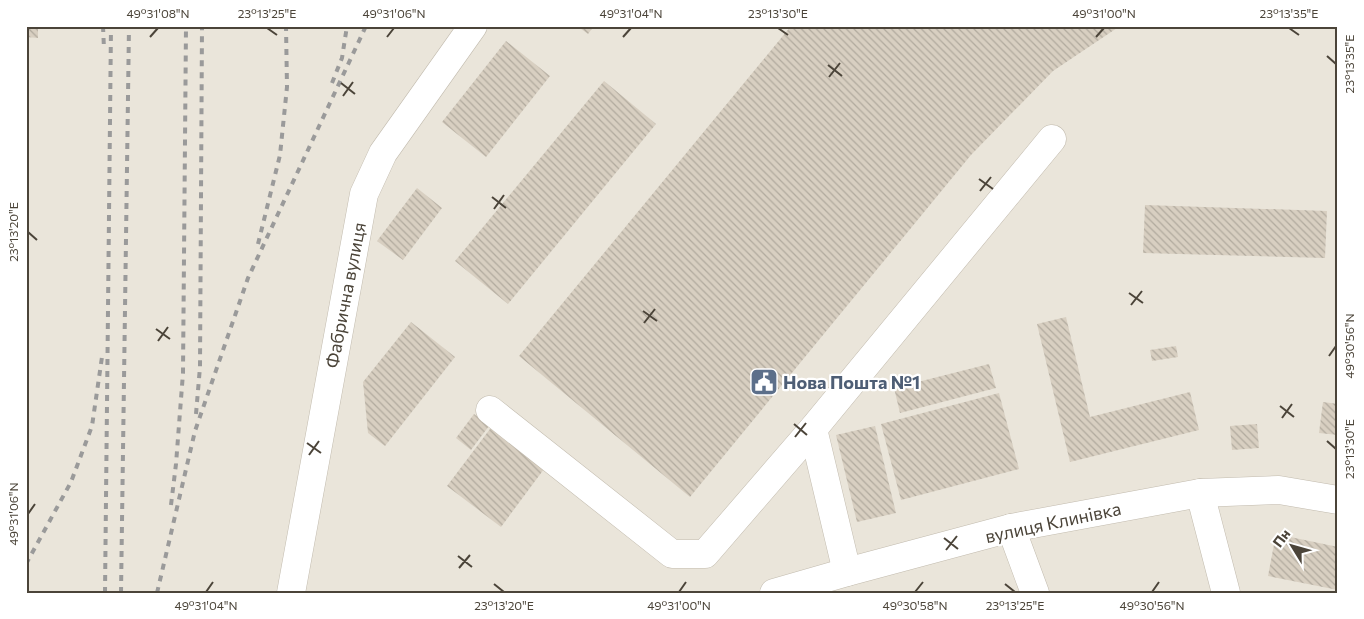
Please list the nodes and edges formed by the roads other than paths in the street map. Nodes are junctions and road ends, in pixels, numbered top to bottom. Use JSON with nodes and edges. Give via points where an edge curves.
{"nodes":[{"id":1,"x":472,"y":26,"type":"edge"},
{"id":2,"x":1052,"y":139,"type":"dead end"},
{"id":3,"x":490,"y":410,"type":"dead end"},
{"id":4,"x":813,"y":429,"type":"junction"},
{"id":5,"x":1200,"y":493,"type":"junction"},
{"id":6,"x":1338,"y":500,"type":"edge"},
{"id":7,"x":1011,"y":528,"type":"junction"},
{"id":8,"x":847,"y":572,"type":"junction"},
{"id":9,"x":291,"y":593,"type":"edge"},
{"id":10,"x":774,"y":593,"type":"edge"},
{"id":11,"x":1035,"y":593,"type":"edge"},
{"id":12,"x":1226,"y":593,"type":"edge"}],
"edges":[{"from":1,"to":9,"type":"street","name":"Фабрична вулиця","via":[[383,153],[364,194]]},
{"from":2,"to":4,"type":"street"},
{"from":3,"to":4,"type":"street","via":[[672,554],[705,554]]},
{"from":4,"to":8,"type":"street"},
{"from":5,"to":6,"type":"street","name":"вулиця Клинівка","via":[[1280,490]]},
{"from":5,"to":7,"type":"street","name":"вулиця Клинівка"},
{"from":5,"to":12,"type":"street"},
{"from":7,"to":8,"type":"street","name":"вулиця Клинівка"},
{"from":7,"to":11,"type":"street"},
{"from":8,"to":10,"type":"street","name":"вулиця Клинівка"}]}
